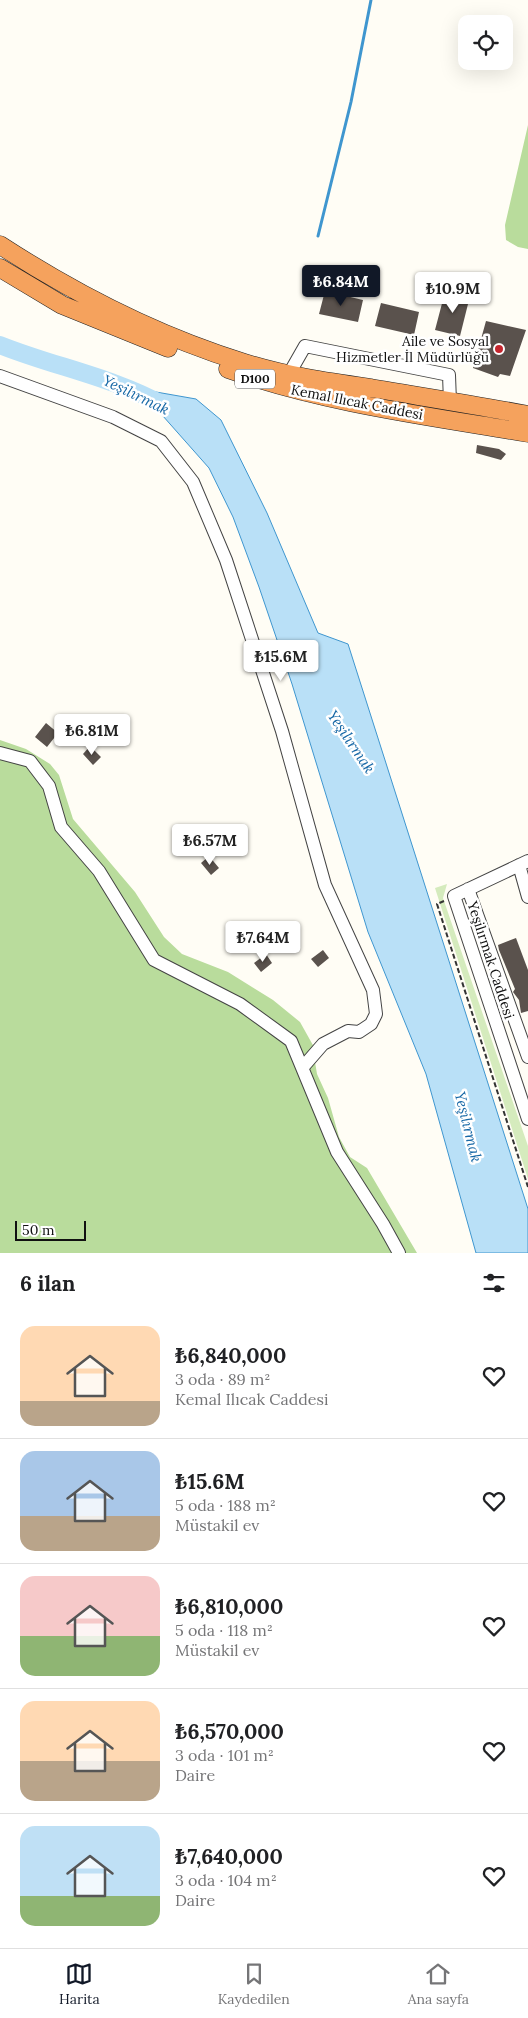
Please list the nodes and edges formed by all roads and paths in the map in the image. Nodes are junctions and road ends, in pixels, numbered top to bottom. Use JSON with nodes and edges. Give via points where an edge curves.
{"nodes":[{"id":1,"x":3,"y":247,"type":"edge"},
{"id":2,"x":0,"y":268,"type":"edge"},
{"id":3,"x":289,"y":374,"type":"junction"},
{"id":4,"x":0,"y":376,"type":"edge"},
{"id":5,"x":450,"y":402,"type":"junction"},
{"id":6,"x":528,"y":415,"type":"edge"},
{"id":7,"x":528,"y":433,"type":"edge"},
{"id":8,"x":0,"y":754,"type":"edge"},
{"id":9,"x":526,"y":862,"type":"edge"},
{"id":10,"x":468,"y":890,"type":"junction"},
{"id":11,"x":454,"y":896,"type":"junction"},
{"id":12,"x":528,"y":897,"type":"edge"},
{"id":13,"x":528,"y":1057,"type":"edge"},
{"id":14,"x":303,"y":1067,"type":"junction"},
{"id":15,"x":523,"y":1084,"type":"edge"},
{"id":16,"x":528,"y":1119,"type":"edge"},
{"id":17,"x":528,"y":1187,"type":"edge"},
{"id":18,"x":398,"y":1253,"type":"edge"}],
"edges":[{"from":1,"to":3,"type":"highway","name":"Kemal Ilıcak Caddesi","number":"D100","via":[[109,310],[237,361]]},
{"from":2,"to":7,"type":"highway","name":"Kemal Ilıcak Caddesi","number":"D100","via":[[62,305],[175,351],[277,387]]},
{"from":3,"to":5,"type":"highway","name":"Kemal Ilıcak Caddesi","number":"D100"},
{"from":3,"to":5,"type":"street","via":[[305,346],[448,375]]},
{"from":4,"to":14,"type":"street","via":[[113,417],[161,441],[194,482],[226,560],[276,713],[325,884],[373,990],[376,1014],[371,1024],[359,1032],[348,1030],[323,1044]]},
{"from":5,"to":6,"type":"highway","name":"Kemal Ilıcak Caddesi","number":"D100"},
{"from":8,"to":14,"type":"street","via":[[30,760],[49,786],[61,827],[99,871],[154,960],[240,1004],[291,1041]]},
{"from":9,"to":10,"type":"street"},
{"from":9,"to":12,"type":"street"},
{"from":10,"to":11,"type":"street"},
{"from":10,"to":13,"type":"street"},
{"from":11,"to":15,"type":"street","name":"Yeşilırmak Caddesi"},
{"from":11,"to":17,"type":"path","via":[[437,904]]},
{"from":14,"to":18,"type":"street","via":[[337,1152],[384,1224]]},
{"from":15,"to":16,"type":"street","name":"Yeşilırmak Caddesi"}]}
